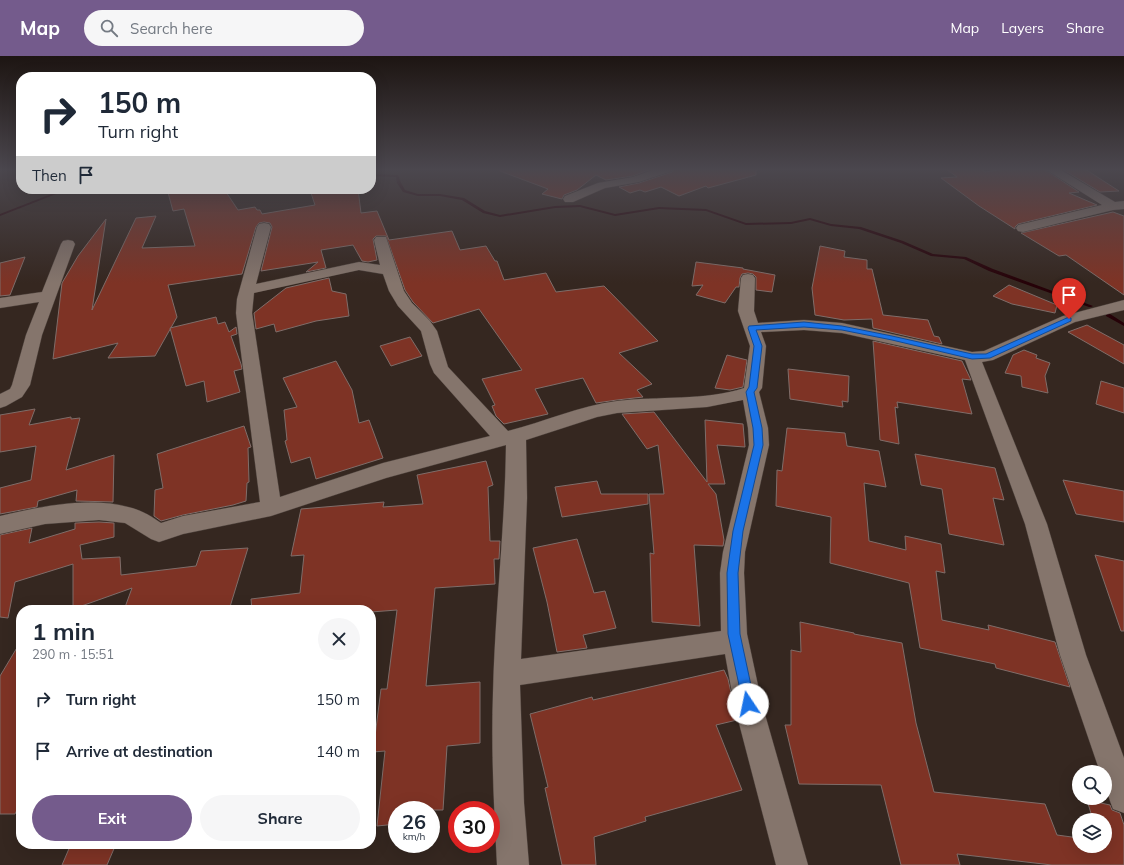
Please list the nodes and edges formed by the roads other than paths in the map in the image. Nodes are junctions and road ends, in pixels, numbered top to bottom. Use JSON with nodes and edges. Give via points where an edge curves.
{"nodes":[{"id":1,"x":1111,"y":207,"type":"edge"},
{"id":2,"x":264,"y":227,"type":"dead end"},
{"id":3,"x":1023,"y":228,"type":"dead end"},
{"id":4,"x":381,"y":240,"type":"dead end"},
{"id":5,"x":68,"y":244,"type":"dead end"},
{"id":6,"x":389,"y":270,"type":"junction"},
{"id":7,"x":748,"y":278,"type":"dead end"},
{"id":8,"x":248,"y":290,"type":"junction"},
{"id":9,"x":48,"y":296,"type":"junction"},
{"id":10,"x":0,"y":303,"type":"edge"},
{"id":11,"x":1124,"y":305,"type":"edge"},
{"id":12,"x":752,"y":328,"type":"junction"},
{"id":13,"x":972,"y":357,"type":"junction"},
{"id":14,"x":750,"y":392,"type":"junction"},
{"id":15,"x":0,"y":402,"type":"edge"},
{"id":16,"x":510,"y":438,"type":"junction"},
{"id":17,"x":271,"y":508,"type":"junction"},
{"id":18,"x":0,"y":525,"type":"edge"},
{"id":19,"x":736,"y":641,"type":"junction"},
{"id":20,"x":507,"y":674,"type":"junction"},
{"id":21,"x":1124,"y":798,"type":"edge"},
{"id":22,"x":513,"y":865,"type":"edge"},
{"id":23,"x":792,"y":865,"type":"edge"}],
"edges":[{"from":1,"to":3,"type":"street"},
{"from":2,"to":8,"type":"street"},
{"from":4,"to":6,"type":"street"},
{"from":5,"to":9,"type":"street"},
{"from":6,"to":8,"type":"street","via":[[359,266]]},
{"from":6,"to":16,"type":"street","via":[[405,304],[428,329],[440,369]]},
{"from":7,"to":12,"type":"street","via":[[746,311]]},
{"from":8,"to":17,"type":"street","via":[[244,313]]},
{"from":9,"to":10,"type":"street"},
{"from":9,"to":15,"type":"street","via":[[34,335],[21,385],[16,393]]},
{"from":11,"to":13,"type":"street","via":[[1069,319],[987,356]]},
{"from":12,"to":13,"type":"street","via":[[804,325],[842,328]]},
{"from":12,"to":14,"type":"street","via":[[758,346],[753,388]]},
{"from":13,"to":21,"type":"street","via":[[1036,524],[1073,655]]},
{"from":14,"to":16,"type":"street","via":[[707,401],[610,409]]},
{"from":14,"to":19,"type":"street","via":[[759,445],[734,552],[732,573]]},
{"from":16,"to":17,"type":"street","via":[[383,472]]},
{"from":16,"to":20,"type":"street","via":[[516,498]]},
{"from":17,"to":18,"type":"street","via":[[183,525],[159,533],[130,515],[119,512],[51,514]]},
{"from":19,"to":20,"type":"street"},
{"from":19,"to":23,"type":"street","via":[[748,704]]},
{"from":20,"to":22,"type":"street","via":[[509,803]]}]}
